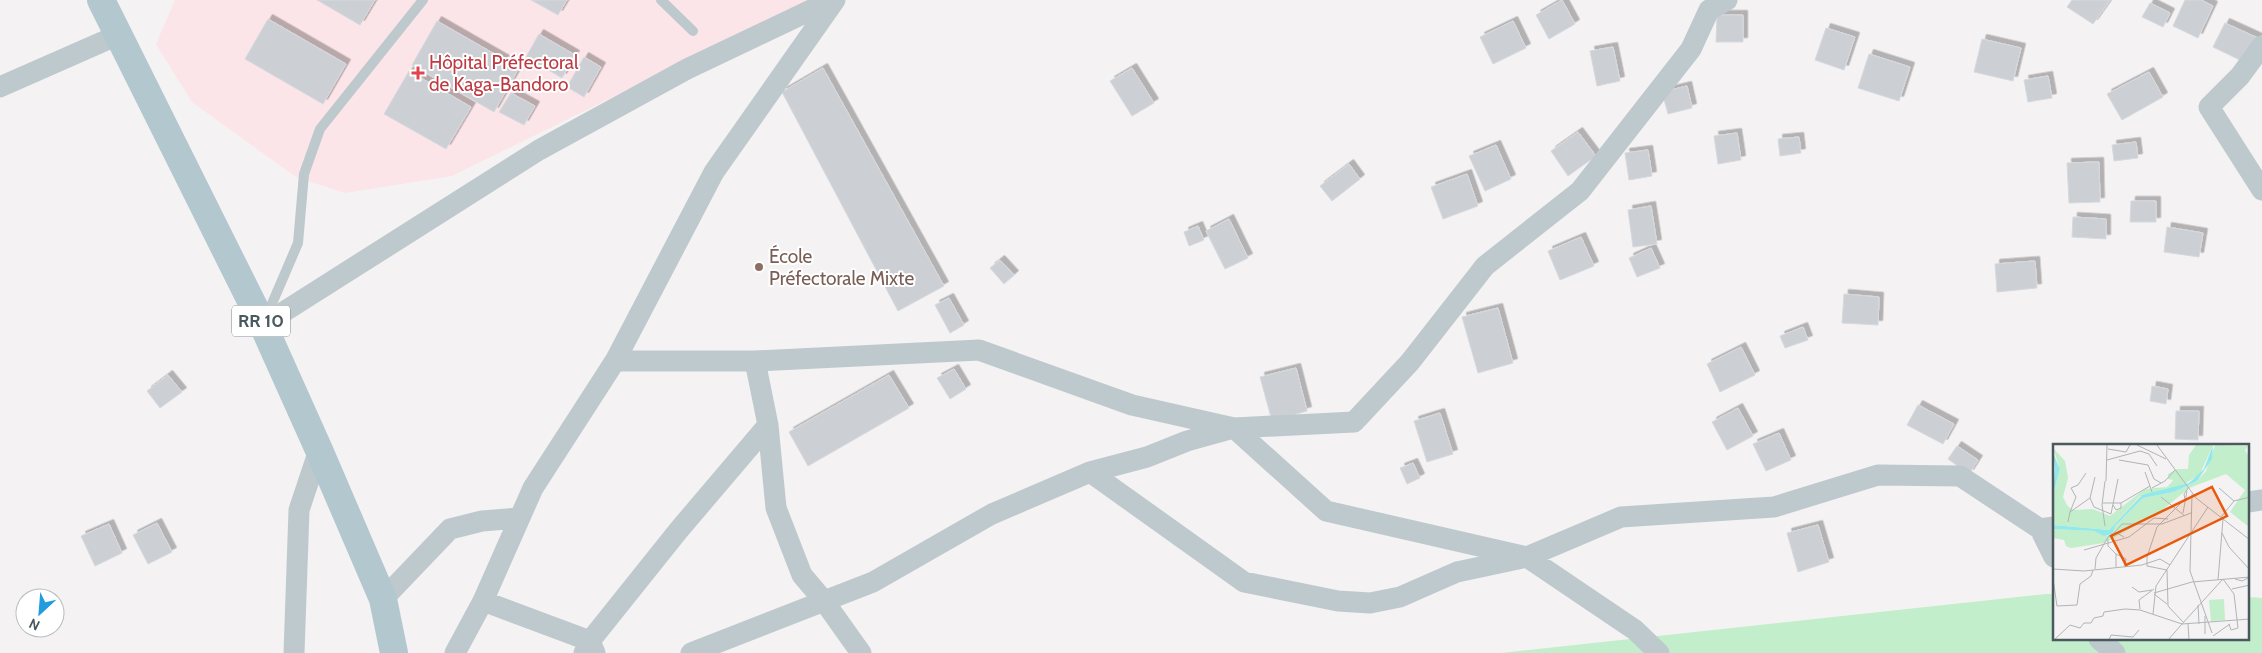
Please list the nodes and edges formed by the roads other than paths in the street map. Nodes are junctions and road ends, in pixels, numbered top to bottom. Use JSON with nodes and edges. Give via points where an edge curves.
{"nodes":[{"id":1,"x":101,"y":0,"type":"edge"},
{"id":2,"x":423,"y":0,"type":"edge"},
{"id":3,"x":661,"y":0,"type":"edge"},
{"id":4,"x":833,"y":0,"type":"edge"},
{"id":5,"x":1727,"y":0,"type":"edge"},
{"id":6,"x":693,"y":32,"type":"dead end"},
{"id":7,"x":118,"y":35,"type":"junction"},
{"id":8,"x":2262,"y":46,"type":"edge"},
{"id":9,"x":0,"y":87,"type":"edge"},
{"id":10,"x":2262,"y":190,"type":"edge"},
{"id":11,"x":263,"y":325,"type":"junction"},
{"id":12,"x":615,"y":361,"type":"junction"},
{"id":13,"x":756,"y":361,"type":"junction"},
{"id":14,"x":768,"y":424,"type":"junction"},
{"id":15,"x":1234,"y":428,"type":"junction"},
{"id":16,"x":319,"y":450,"type":"junction"},
{"id":17,"x":1090,"y":472,"type":"junction"},
{"id":18,"x":520,"y":518,"type":"junction"},
{"id":19,"x":2047,"y":528,"type":"edge"},
{"id":20,"x":2053,"y":553,"type":"edge"},
{"id":21,"x":1527,"y":557,"type":"junction"},
{"id":22,"x":383,"y":598,"type":"junction"},
{"id":23,"x":483,"y":601,"type":"junction"},
{"id":24,"x":824,"y":601,"type":"junction"},
{"id":25,"x":2100,"y":640,"type":"edge"},
{"id":26,"x":590,"y":649,"type":"edge"},
{"id":27,"x":294,"y":653,"type":"edge"},
{"id":28,"x":394,"y":653,"type":"edge"},
{"id":29,"x":455,"y":653,"type":"edge"},
{"id":30,"x":691,"y":653,"type":"edge"},
{"id":31,"x":861,"y":653,"type":"edge"},
{"id":32,"x":1659,"y":653,"type":"edge"},
{"id":33,"x":2115,"y":653,"type":"edge"}],
"edges":[{"from":1,"to":7,"type":"main road","number":"RR 10"},
{"from":2,"to":11,"type":"lane","via":[[320,129],[304,174],[298,243]]},
{"from":3,"to":6,"type":"lane"},
{"from":4,"to":11,"type":"street","via":[[686,69],[539,150]]},
{"from":4,"to":12,"type":"street","via":[[714,172]]},
{"from":5,"to":15,"type":"street","via":[[1709,10],[1691,49],[1580,191],[1485,266],[1410,362],[1354,422]]},
{"from":7,"to":9,"type":"street"},
{"from":7,"to":11,"type":"main road","number":"RR 10"},
{"from":8,"to":10,"type":"street","via":[[2240,76],[2209,107]]},
{"from":11,"to":16,"type":"main road","number":"RR 10"},
{"from":12,"to":13,"type":"street"},
{"from":12,"to":18,"type":"street","via":[[533,488]]},
{"from":13,"to":14,"type":"street"},
{"from":13,"to":15,"type":"street","via":[[979,350],[1132,405]]},
{"from":14,"to":24,"type":"street","via":[[776,508],[802,575]]},
{"from":14,"to":26,"type":"street","via":[[678,530]]},
{"from":15,"to":17,"type":"street"},
{"from":15,"to":21,"type":"street","via":[[1326,511]]},
{"from":16,"to":22,"type":"main road","number":"RR 10"},
{"from":16,"to":27,"type":"street","via":[[299,510]]},
{"from":17,"to":21,"type":"street","via":[[1244,582],[1338,601],[1370,603],[1400,597],[1457,572]]},
{"from":17,"to":24,"type":"street","via":[[992,514],[872,582]]},
{"from":18,"to":22,"type":"street","via":[[482,521],[450,529]]},
{"from":18,"to":23,"type":"street"},
{"from":19,"to":20,"type":"street"},
{"from":19,"to":21,"type":"street","via":[[1960,476],[1878,475],[1774,507],[1622,517]]},
{"from":21,"to":32,"type":"street","via":[[1635,630]]},
{"from":22,"to":28,"type":"main road","number":"RR 10"},
{"from":23,"to":26,"type":"street"},
{"from":23,"to":29,"type":"street"},
{"from":24,"to":30,"type":"street"},
{"from":24,"to":31,"type":"street"},
{"from":25,"to":33,"type":"street"}]}
